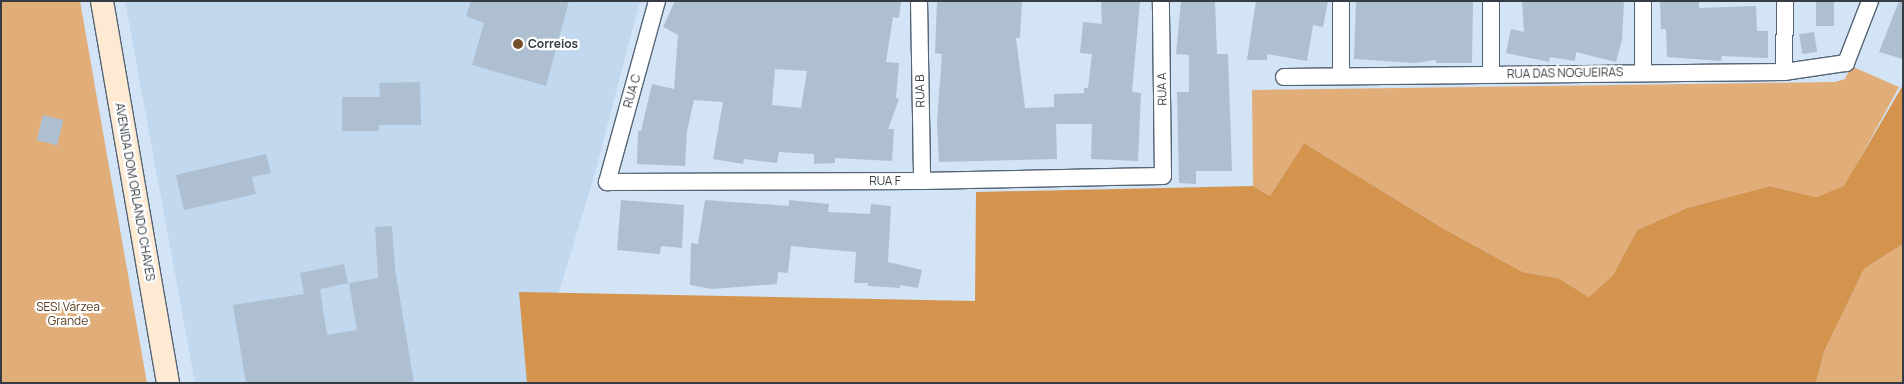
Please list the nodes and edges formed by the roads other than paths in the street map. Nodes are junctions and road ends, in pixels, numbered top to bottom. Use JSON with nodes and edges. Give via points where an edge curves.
{"nodes":[{"id":1,"x":102,"y":1,"type":"edge"},
{"id":2,"x":657,"y":1,"type":"edge"},
{"id":3,"x":919,"y":1,"type":"edge"},
{"id":4,"x":1161,"y":1,"type":"edge"},
{"id":5,"x":1341,"y":1,"type":"edge"},
{"id":6,"x":1491,"y":1,"type":"edge"},
{"id":7,"x":1643,"y":1,"type":"edge"},
{"id":8,"x":1785,"y":1,"type":"edge"},
{"id":9,"x":1870,"y":1,"type":"edge"},
{"id":10,"x":1643,"y":72,"type":"junction"},
{"id":11,"x":1784,"y":72,"type":"junction"},
{"id":12,"x":1491,"y":74,"type":"junction"},
{"id":13,"x":1341,"y":75,"type":"junction"},
{"id":14,"x":1284,"y":77,"type":"dead end"},
{"id":15,"x":1163,"y":176,"type":"joint"},
{"id":16,"x":922,"y":181,"type":"junction"},
{"id":17,"x":607,"y":182,"type":"joint"},
{"id":18,"x":168,"y":383,"type":"edge"}],
"edges":[{"from":1,"to":18,"type":"main road","name":"AVENIDA DOM ORLANDO CHAVES"},
{"from":2,"to":17,"type":"street","name":"RUA C"},
{"from":3,"to":16,"type":"street","name":"RUA B"},
{"from":4,"to":15,"type":"street","name":"RUA A"},
{"from":5,"to":13,"type":"street"},
{"from":6,"to":12,"type":"street"},
{"from":7,"to":10,"type":"street"},
{"from":8,"to":11,"type":"street"},
{"from":9,"to":11,"type":"street","name":"RUA DAS NOGUEIRAS","via":[[1846,63]]},
{"from":10,"to":11,"type":"street","name":"RUA DAS NOGUEIRAS"},
{"from":10,"to":12,"type":"street","name":"RUA DAS NOGUEIRAS"},
{"from":12,"to":13,"type":"street","name":"RUA DAS NOGUEIRAS"},
{"from":13,"to":14,"type":"street","name":"RUA DAS NOGUEIRAS"},
{"from":15,"to":16,"type":"street","name":"RUA F"},
{"from":16,"to":17,"type":"street","name":"RUA F"}]}
